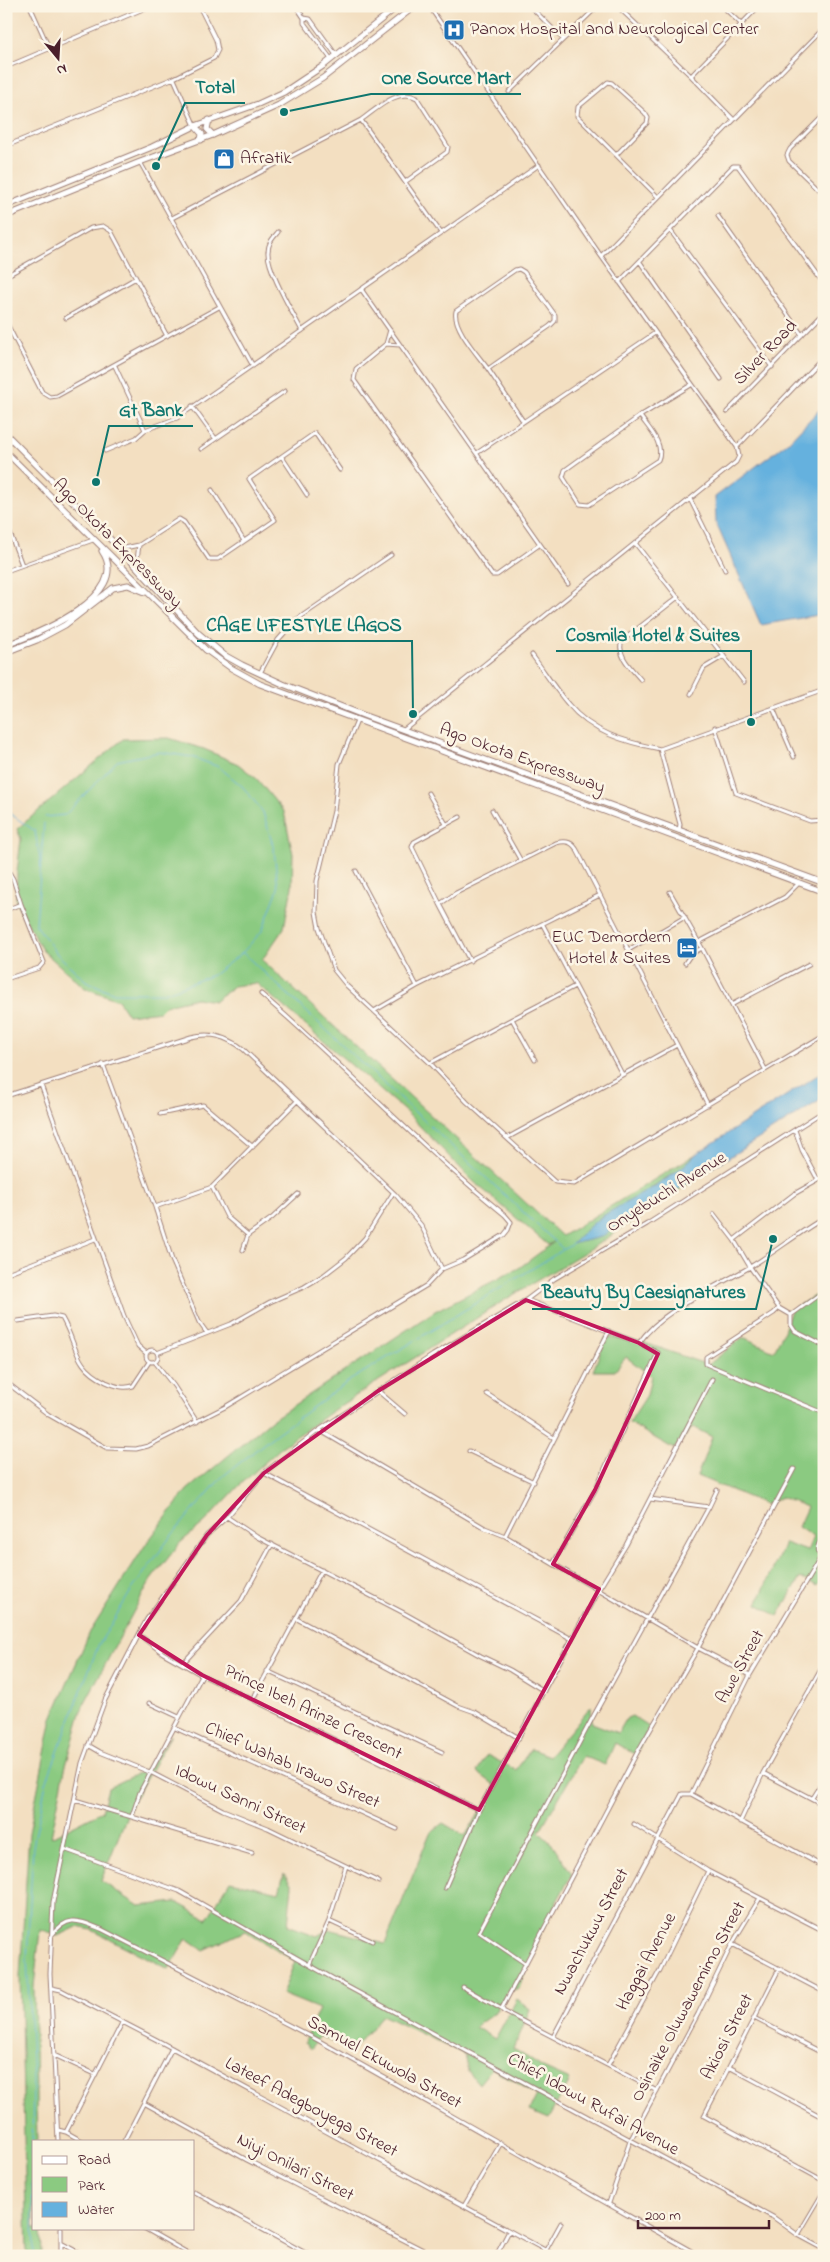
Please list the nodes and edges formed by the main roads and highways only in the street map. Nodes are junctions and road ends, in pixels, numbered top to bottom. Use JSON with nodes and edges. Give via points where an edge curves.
{"nodes":[{"id":1,"x":398,"y":6,"type":"edge"},
{"id":2,"x":415,"y":6,"type":"edge"},
{"id":3,"x":209,"y":120,"type":"junction"},
{"id":4,"x":195,"y":126,"type":"junction"},
{"id":5,"x":213,"y":135,"type":"junction"},
{"id":6,"x":200,"y":140,"type":"junction"},
{"id":7,"x":6,"y":206,"type":"edge"},
{"id":8,"x":6,"y":216,"type":"edge"},
{"id":9,"x":6,"y":434,"type":"edge"},
{"id":10,"x":6,"y":452,"type":"edge"},
{"id":11,"x":94,"y":541,"type":"junction"},
{"id":12,"x":149,"y":593,"type":"junction"},
{"id":13,"x":6,"y":645,"type":"edge"},
{"id":14,"x":6,"y":652,"type":"edge"},
{"id":15,"x":824,"y":883,"type":"edge"},
{"id":16,"x":822,"y":892,"type":"edge"}],
"edges":[{"from":1,"to":3,"type":"main road","via":[[284,92]]},
{"from":2,"to":5,"type":"main road","via":[[302,92]]},
{"from":3,"to":4,"type":"main road"},
{"from":3,"to":5,"type":"main road","via":[[207,129]]},
{"from":4,"to":6,"type":"main road","via":[[200,130]]},
{"from":4,"to":7,"type":"main road","via":[[152,147]]},
{"from":5,"to":6,"type":"main road"},
{"from":6,"to":8,"type":"main road"},
{"from":9,"to":15,"type":"main road","name":"Ago Okota Expressway","via":[[198,633],[224,655],[259,674]]},
{"from":10,"to":11,"type":"main road","name":"Ago Okota Expressway"},
{"from":11,"to":12,"type":"main road","name":"Ago Okota Expressway"},
{"from":11,"to":13,"type":"main road","via":[[104,553],[108,568],[107,580],[101,590],[58,623]]},
{"from":12,"to":14,"type":"main road","via":[[133,586],[116,587],[65,626]]},
{"from":12,"to":16,"type":"main road","name":"Ago Okota Expressway","via":[[206,650],[260,684]]}]}
